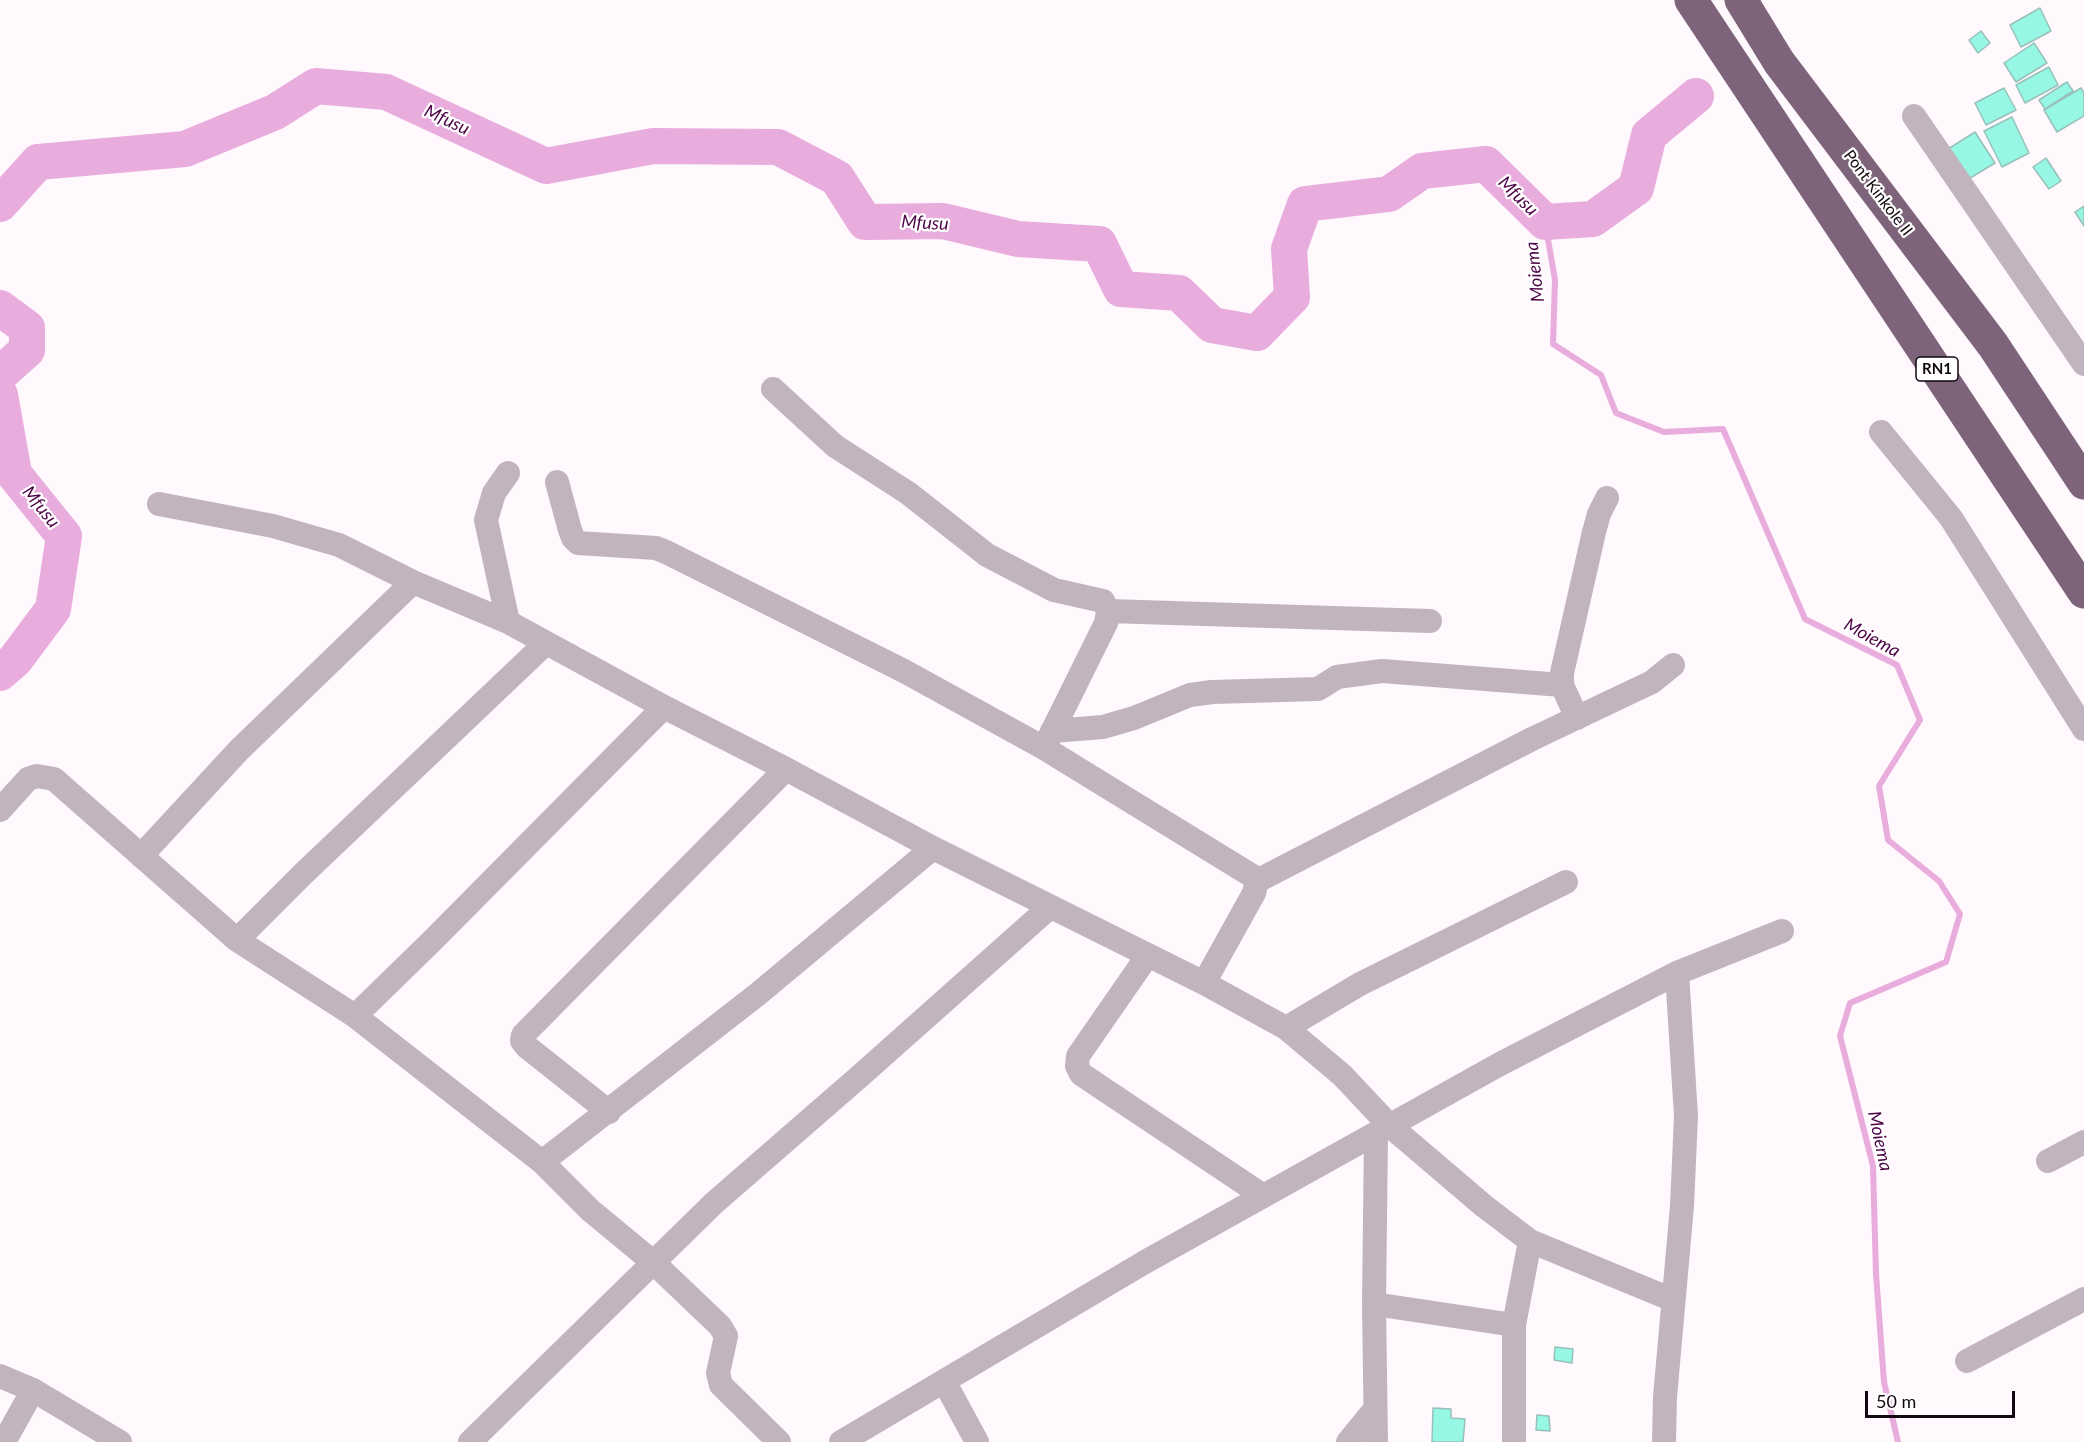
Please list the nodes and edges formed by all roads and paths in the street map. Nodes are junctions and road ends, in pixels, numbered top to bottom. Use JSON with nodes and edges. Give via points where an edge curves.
{"nodes":[{"id":1,"x":1691,"y":0,"type":"edge"},
{"id":2,"x":1740,"y":0,"type":"edge"},
{"id":3,"x":1914,"y":116,"type":"dead end"},
{"id":4,"x":2084,"y":364,"type":"edge"},
{"id":5,"x":774,"y":389,"type":"dead end"},
{"id":6,"x":1881,"y":432,"type":"dead end"},
{"id":7,"x":508,"y":473,"type":"dead end"},
{"id":8,"x":557,"y":482,"type":"dead end"},
{"id":9,"x":2084,"y":483,"type":"edge"},
{"id":10,"x":1607,"y":498,"type":"dead end"},
{"id":11,"x":159,"y":504,"type":"dead end"},
{"id":12,"x":413,"y":582,"type":"junction"},
{"id":13,"x":2084,"y":592,"type":"edge"},
{"id":14,"x":1108,"y":610,"type":"junction"},
{"id":15,"x":1430,"y":621,"type":"dead end"},
{"id":16,"x":508,"y":622,"type":"junction"},
{"id":17,"x":546,"y":643,"type":"junction"},
{"id":18,"x":1673,"y":665,"type":"dead end"},
{"id":19,"x":1562,"y":685,"type":"junction"},
{"id":20,"x":664,"y":707,"type":"junction"},
{"id":21,"x":1577,"y":718,"type":"junction"},
{"id":22,"x":2084,"y":729,"type":"edge"},
{"id":23,"x":1048,"y":739,"type":"junction"},
{"id":24,"x":786,"y":769,"type":"junction"},
{"id":25,"x":0,"y":810,"type":"edge"},
{"id":26,"x":933,"y":848,"type":"junction"},
{"id":27,"x":141,"y":856,"type":"junction"},
{"id":28,"x":1257,"y":881,"type":"junction"},
{"id":29,"x":1566,"y":882,"type":"dead end"},
{"id":30,"x":1050,"y":907,"type":"junction"},
{"id":31,"x":1782,"y":931,"type":"dead end"},
{"id":32,"x":237,"y":940,"type":"junction"},
{"id":33,"x":1148,"y":955,"type":"junction"},
{"id":34,"x":1677,"y":973,"type":"junction"},
{"id":35,"x":1204,"y":983,"type":"junction"},
{"id":36,"x":355,"y":1016,"type":"junction"},
{"id":37,"x":1286,"y":1028,"type":"junction"},
{"id":38,"x":609,"y":1112,"type":"junction"},
{"id":39,"x":1382,"y":1129,"type":"junction"},
{"id":40,"x":2084,"y":1143,"type":"edge"},
{"id":41,"x":2048,"y":1161,"type":"dead end"},
{"id":42,"x":542,"y":1162,"type":"junction"},
{"id":43,"x":1262,"y":1196,"type":"junction"},
{"id":44,"x":1530,"y":1241,"type":"junction"},
{"id":45,"x":654,"y":1263,"type":"junction"},
{"id":46,"x":2084,"y":1299,"type":"edge"},
{"id":47,"x":1672,"y":1300,"type":"junction"},
{"id":48,"x":1374,"y":1304,"type":"junction"},
{"id":49,"x":1514,"y":1326,"type":"junction"},
{"id":50,"x":1967,"y":1361,"type":"dead end"},
{"id":51,"x":0,"y":1376,"type":"edge"},
{"id":52,"x":944,"y":1381,"type":"junction"},
{"id":53,"x":33,"y":1390,"type":"junction"},
{"id":54,"x":1375,"y":1408,"type":"junction"},
{"id":55,"x":4,"y":1442,"type":"edge"},
{"id":56,"x":120,"y":1442,"type":"edge"},
{"id":57,"x":470,"y":1442,"type":"edge"},
{"id":58,"x":780,"y":1442,"type":"edge"},
{"id":59,"x":841,"y":1442,"type":"edge"},
{"id":60,"x":977,"y":1442,"type":"edge"},
{"id":61,"x":1348,"y":1442,"type":"edge"},
{"id":62,"x":1376,"y":1442,"type":"edge"},
{"id":63,"x":1514,"y":1442,"type":"edge"},
{"id":64,"x":1664,"y":1442,"type":"edge"}],
"edges":[{"from":1,"to":13,"type":"highway","number":"RN1"},
{"from":2,"to":9,"type":"highway","name":"Pont Kinkole II","via":[[1779,63],[1978,324]]},
{"from":3,"to":4,"type":"street"},
{"from":5,"to":14,"type":"street","via":[[835,446],[908,493],[987,555],[1054,590],[1102,601]]},
{"from":6,"to":22,"type":"street","via":[[1951,518]]},
{"from":7,"to":16,"type":"street","via":[[494,493],[486,520]]},
{"from":8,"to":23,"type":"street","via":[[570,530],[578,543],[666,552]]},
{"from":10,"to":19,"type":"street","via":[[1594,532]]},
{"from":11,"to":12,"type":"street","via":[[273,526],[339,545]]},
{"from":12,"to":16,"type":"street"},
{"from":12,"to":27,"type":"street","via":[[239,750]]},
{"from":14,"to":15,"type":"street"},
{"from":14,"to":23,"type":"street","via":[[1106,623]]},
{"from":16,"to":17,"type":"street"},
{"from":17,"to":20,"type":"street"},
{"from":17,"to":32,"type":"street"},
{"from":18,"to":21,"type":"street","via":[[1652,682]]},
{"from":19,"to":21,"type":"street"},
{"from":19,"to":23,"type":"street","via":[[1382,671],[1337,676],[1318,688],[1190,695],[1134,718]]},
{"from":20,"to":24,"type":"street"},
{"from":20,"to":36,"type":"street"},
{"from":21,"to":28,"type":"street"},
{"from":23,"to":28,"type":"street"},
{"from":24,"to":26,"type":"street"},
{"from":24,"to":38,"type":"street","via":[[523,1035],[526,1047]]},
{"from":25,"to":27,"type":"street","via":[[28,779],[45,776],[54,779]]},
{"from":26,"to":30,"type":"street"},
{"from":26,"to":38,"type":"street"},
{"from":27,"to":32,"type":"street"},
{"from":28,"to":35,"type":"street","via":[[1254,894]]},
{"from":29,"to":37,"type":"street","via":[[1360,984]]},
{"from":30,"to":33,"type":"street"},
{"from":30,"to":45,"type":"street","via":[[714,1203]]},
{"from":31,"to":34,"type":"street"},
{"from":32,"to":36,"type":"street"},
{"from":33,"to":35,"type":"street"},
{"from":33,"to":43,"type":"street","via":[[1078,1056],[1081,1074]]},
{"from":34,"to":39,"type":"street"},
{"from":34,"to":47,"type":"street","via":[[1686,1116]]},
{"from":35,"to":37,"type":"street"},
{"from":36,"to":42,"type":"street"},
{"from":37,"to":39,"type":"street","via":[[1342,1075]]},
{"from":38,"to":42,"type":"street"},
{"from":39,"to":43,"type":"street"},
{"from":39,"to":44,"type":"street"},
{"from":39,"to":48,"type":"street"},
{"from":40,"to":41,"type":"street"},
{"from":42,"to":45,"type":"street","via":[[590,1210]]},
{"from":43,"to":52,"type":"street"},
{"from":44,"to":47,"type":"street"},
{"from":44,"to":49,"type":"street"},
{"from":45,"to":57,"type":"street"},
{"from":45,"to":58,"type":"street","via":[[720,1326],[726,1336],[718,1373],[722,1385]]},
{"from":46,"to":50,"type":"street"},
{"from":47,"to":64,"type":"street"},
{"from":48,"to":49,"type":"street"},
{"from":48,"to":54,"type":"street"},
{"from":49,"to":63,"type":"street"},
{"from":51,"to":53,"type":"street"},
{"from":52,"to":59,"type":"street"},
{"from":52,"to":60,"type":"street"},
{"from":53,"to":55,"type":"street"},
{"from":53,"to":56,"type":"street"},
{"from":54,"to":61,"type":"street"},
{"from":54,"to":62,"type":"street"}]}
